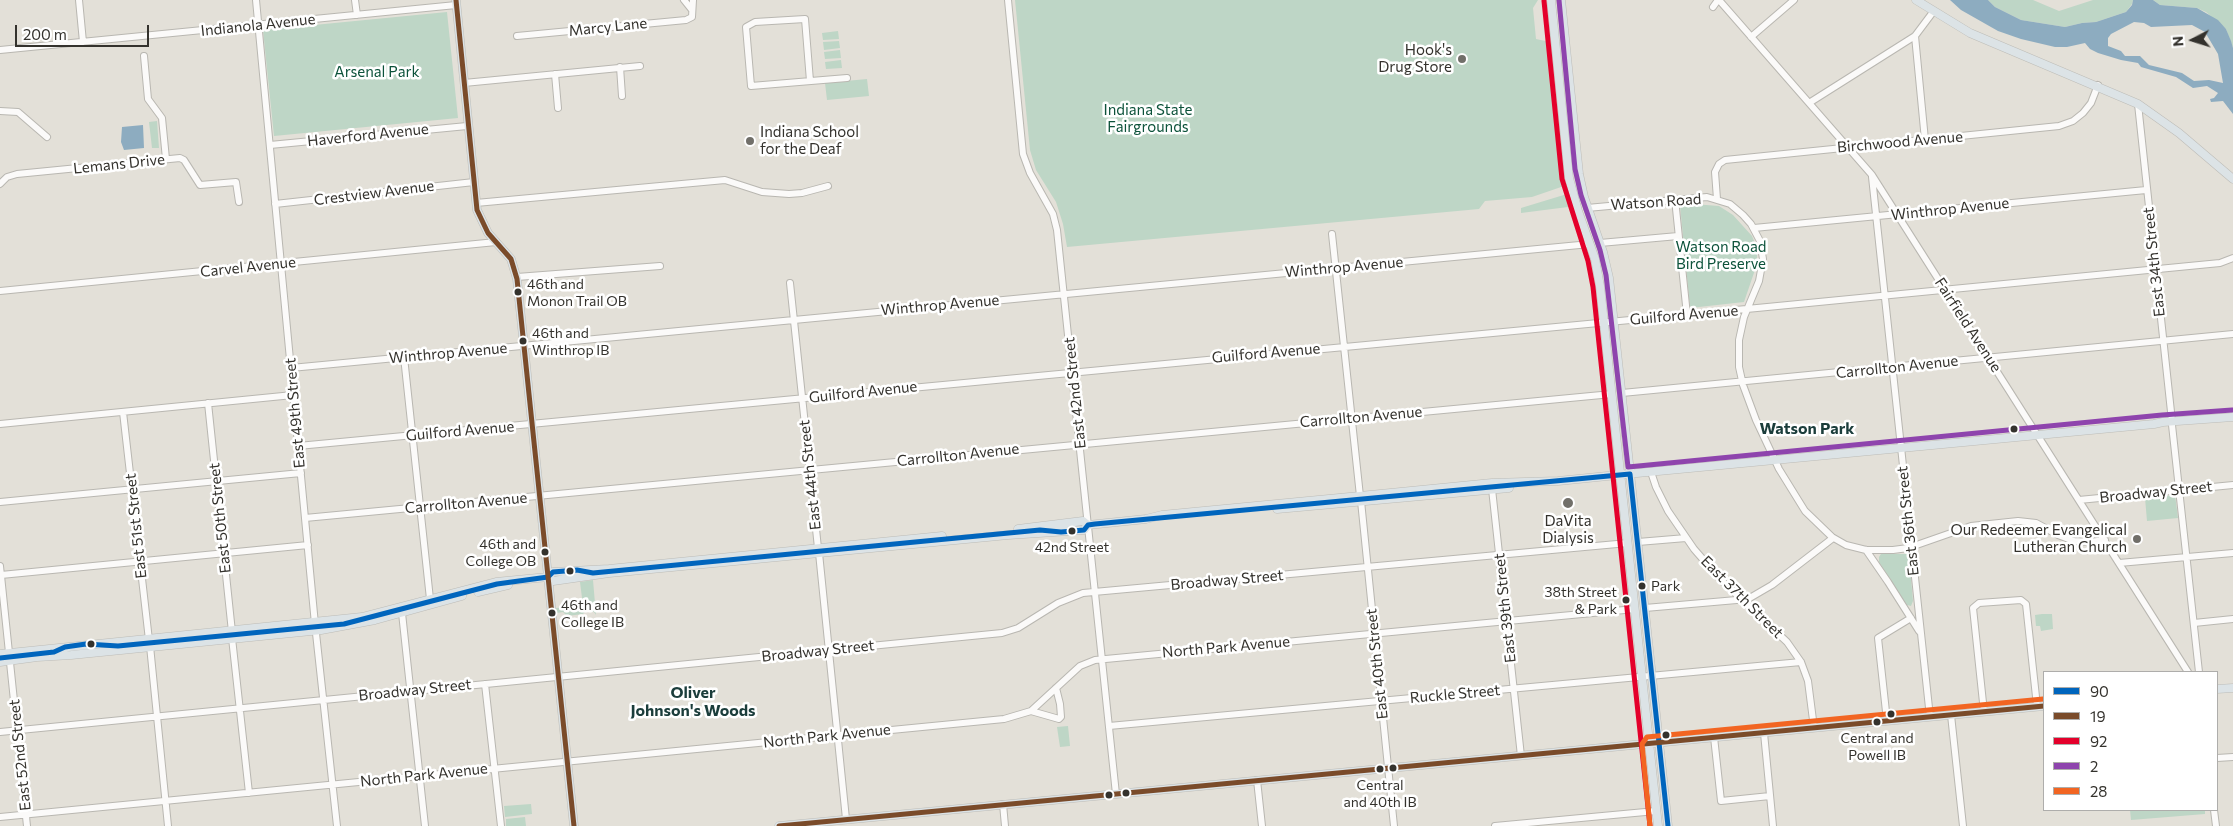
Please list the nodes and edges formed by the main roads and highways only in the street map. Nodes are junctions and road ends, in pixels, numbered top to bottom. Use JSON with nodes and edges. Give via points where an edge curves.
{"nodes":[{"id":1,"x":1551,"y":0,"type":"edge"},
{"id":2,"x":1561,"y":0,"type":"edge"},
{"id":3,"x":1916,"y":0,"type":"edge"},
{"id":4,"x":456,"y":3,"type":"edge"},
{"id":5,"x":2233,"y":179,"type":"edge"},
{"id":6,"x":2233,"y":417,"type":"edge"},
{"id":7,"x":1630,"y":474,"type":"junction"},
{"id":8,"x":1620,"y":475,"type":"junction"},
{"id":9,"x":1558,"y":481,"type":"junction"},
{"id":10,"x":1361,"y":499,"type":"junction"},
{"id":11,"x":548,"y":577,"type":"junction"},
{"id":12,"x":519,"y":581,"type":"junction"},
{"id":13,"x":315,"y":627,"type":"junction"},
{"id":14,"x":0,"y":654,"type":"edge"},
{"id":15,"x":10,"y":657,"type":"junction"},
{"id":16,"x":0,"y":662,"type":"edge"},
{"id":17,"x":2233,"y":688,"type":"edge"},
{"id":18,"x":2218,"y":689,"type":"edge"},
{"id":19,"x":2041,"y":706,"type":"edge"},
{"id":20,"x":1659,"y":743,"type":"junction"},
{"id":21,"x":1649,"y":744,"type":"junction"},
{"id":22,"x":574,"y":826,"type":"edge"},
{"id":23,"x":779,"y":826,"type":"edge"},
{"id":24,"x":1658,"y":826,"type":"edge"},
{"id":25,"x":1668,"y":826,"type":"edge"}],
"edges":[{"from":1,"to":8,"type":"main road","via":[[1568,170],[1599,277]]},
{"from":2,"to":7,"type":"main road","via":[[1578,166],[1587,208],[1608,273]]},
{"from":3,"to":5,"type":"main road","via":[[1974,35],[2138,104],[2179,133]]},
{"from":4,"to":11,"type":"main road","via":[[476,203],[480,219],[511,259],[517,277]]},
{"from":6,"to":7,"type":"main road"},
{"from":7,"to":8,"type":"main road"},
{"from":7,"to":20,"type":"main road"},
{"from":8,"to":9,"type":"main road"},
{"from":8,"to":21,"type":"main road"},
{"from":9,"to":10,"type":"main road","via":[[1492,484]]},
{"from":9,"to":10,"type":"main road","via":[[1546,485]]},
{"from":10,"to":11,"type":"main road","via":[[1162,516],[1088,525],[1084,530],[553,572]]},
{"from":11,"to":12,"type":"main road"},
{"from":11,"to":22,"type":"main road"},
{"from":12,"to":13,"type":"main road","via":[[496,582],[362,618]]},
{"from":12,"to":13,"type":"main road","via":[[359,624]]},
{"from":13,"to":15,"type":"main road","via":[[149,643],[71,655]]},
{"from":14,"to":15,"type":"main road"},
{"from":15,"to":16,"type":"main road"},
{"from":17,"to":18,"type":"main road"},
{"from":19,"to":20,"type":"main road"},
{"from":20,"to":21,"type":"main road"},
{"from":20,"to":25,"type":"main road"},
{"from":21,"to":23,"type":"main road"},
{"from":21,"to":24,"type":"main road"}]}
